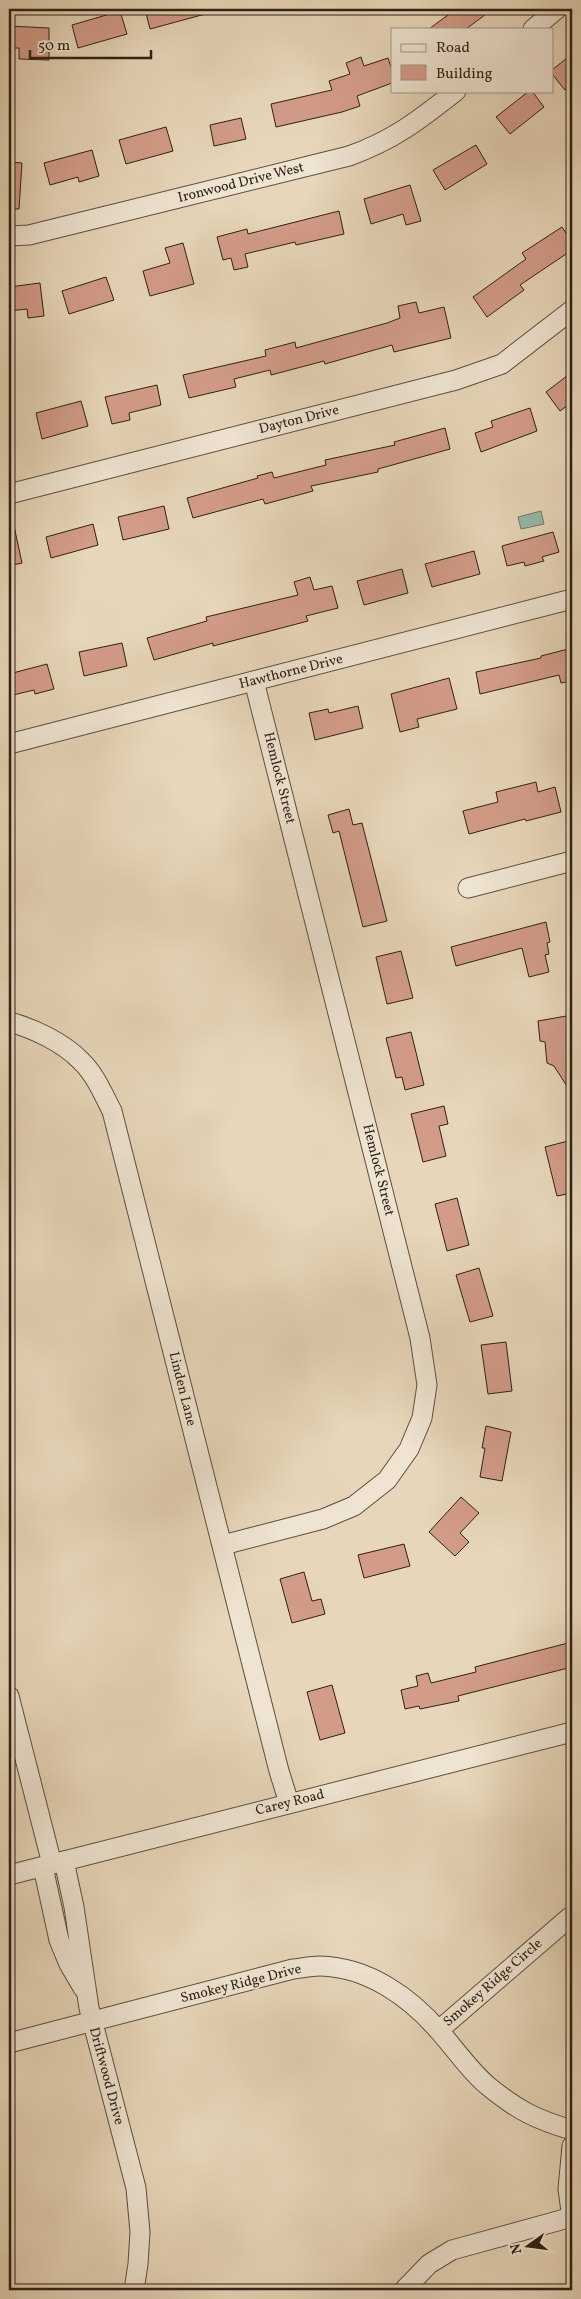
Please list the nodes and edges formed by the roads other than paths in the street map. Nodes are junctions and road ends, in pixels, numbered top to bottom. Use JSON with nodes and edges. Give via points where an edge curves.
{"nodes":[{"id":1,"x":557,"y":9,"type":"edge"},
{"id":2,"x":534,"y":28,"type":"edge"},
{"id":3,"x":455,"y":92,"type":"edge"},
{"id":4,"x":9,"y":236,"type":"edge"},
{"id":5,"x":572,"y":310,"type":"edge"},
{"id":6,"x":9,"y":494,"type":"edge"},
{"id":7,"x":572,"y":599,"type":"edge"},
{"id":8,"x":254,"y":681,"type":"junction"},
{"id":9,"x":9,"y":744,"type":"edge"},
{"id":10,"x":572,"y":861,"type":"edge"},
{"id":11,"x":468,"y":888,"type":"dead end"},
{"id":12,"x":9,"y":1022,"type":"edge"},
{"id":13,"x":223,"y":1545,"type":"junction"},
{"id":14,"x":9,"y":1696,"type":"edge"},
{"id":15,"x":572,"y":1732,"type":"edge"},
{"id":16,"x":289,"y":1803,"type":"junction"},
{"id":17,"x":53,"y":1864,"type":"junction"},
{"id":18,"x":9,"y":1875,"type":"edge"},
{"id":19,"x":570,"y":1917,"type":"dead end"},
{"id":20,"x":92,"y":2022,"type":"junction"},
{"id":21,"x":438,"y":2030,"type":"junction"},
{"id":22,"x":9,"y":2043,"type":"edge"},
{"id":23,"x":572,"y":2130,"type":"edge"},
{"id":24,"x":572,"y":2146,"type":"edge"},
{"id":25,"x":572,"y":2218,"type":"edge"},
{"id":26,"x":134,"y":2290,"type":"edge"},
{"id":27,"x":404,"y":2290,"type":"edge"}],
"edges":[{"from":1,"to":2,"type":"street"},
{"from":3,"to":4,"type":"street","name":"Ironwood Drive West","via":[[396,137],[349,156],[29,235]]},
{"from":5,"to":6,"type":"street","name":"Dayton Drive","via":[[502,364],[456,380]]},
{"from":7,"to":8,"type":"street","name":"Hawthorne Drive"},
{"from":8,"to":9,"type":"street","name":"Hawthorne Drive"},
{"from":8,"to":13,"type":"street","name":"Hemlock Street","via":[[420,1338],[427,1384],[422,1418],[410,1449],[387,1480],[354,1506],[323,1519]]},
{"from":10,"to":11,"type":"street"},
{"from":12,"to":13,"type":"street","name":"Linden Lane","via":[[62,1046],[82,1061],[112,1111]]},
{"from":13,"to":16,"type":"street","name":"Linden Lane"},
{"from":14,"to":17,"type":"street"},
{"from":15,"to":16,"type":"street","name":"Carey Road"},
{"from":16,"to":17,"type":"street","name":"Carey Road"},
{"from":17,"to":18,"type":"street","name":"Carey Road"},
{"from":17,"to":20,"type":"street","name":"Driftwood Drive","via":[[59,1940],[88,1997]]},
{"from":19,"to":21,"type":"street","name":"Smokey Ridge Circle"},
{"from":20,"to":21,"type":"street","name":"Smokey Ridge Drive","via":[[319,1966],[357,1972],[375,1979],[408,2000]]},
{"from":20,"to":22,"type":"street","name":"Smokey Ridge Drive"},
{"from":20,"to":26,"type":"street","name":"Driftwood Drive","via":[[136,2188],[140,2232]]},
{"from":21,"to":23,"type":"street","name":"Smokey Ridge Drive","via":[[487,2085],[515,2107],[540,2120]]},
{"from":24,"to":25,"type":"street","via":[[568,2189]]},
{"from":25,"to":27,"type":"street","via":[[452,2250],[429,2264]]}]}
